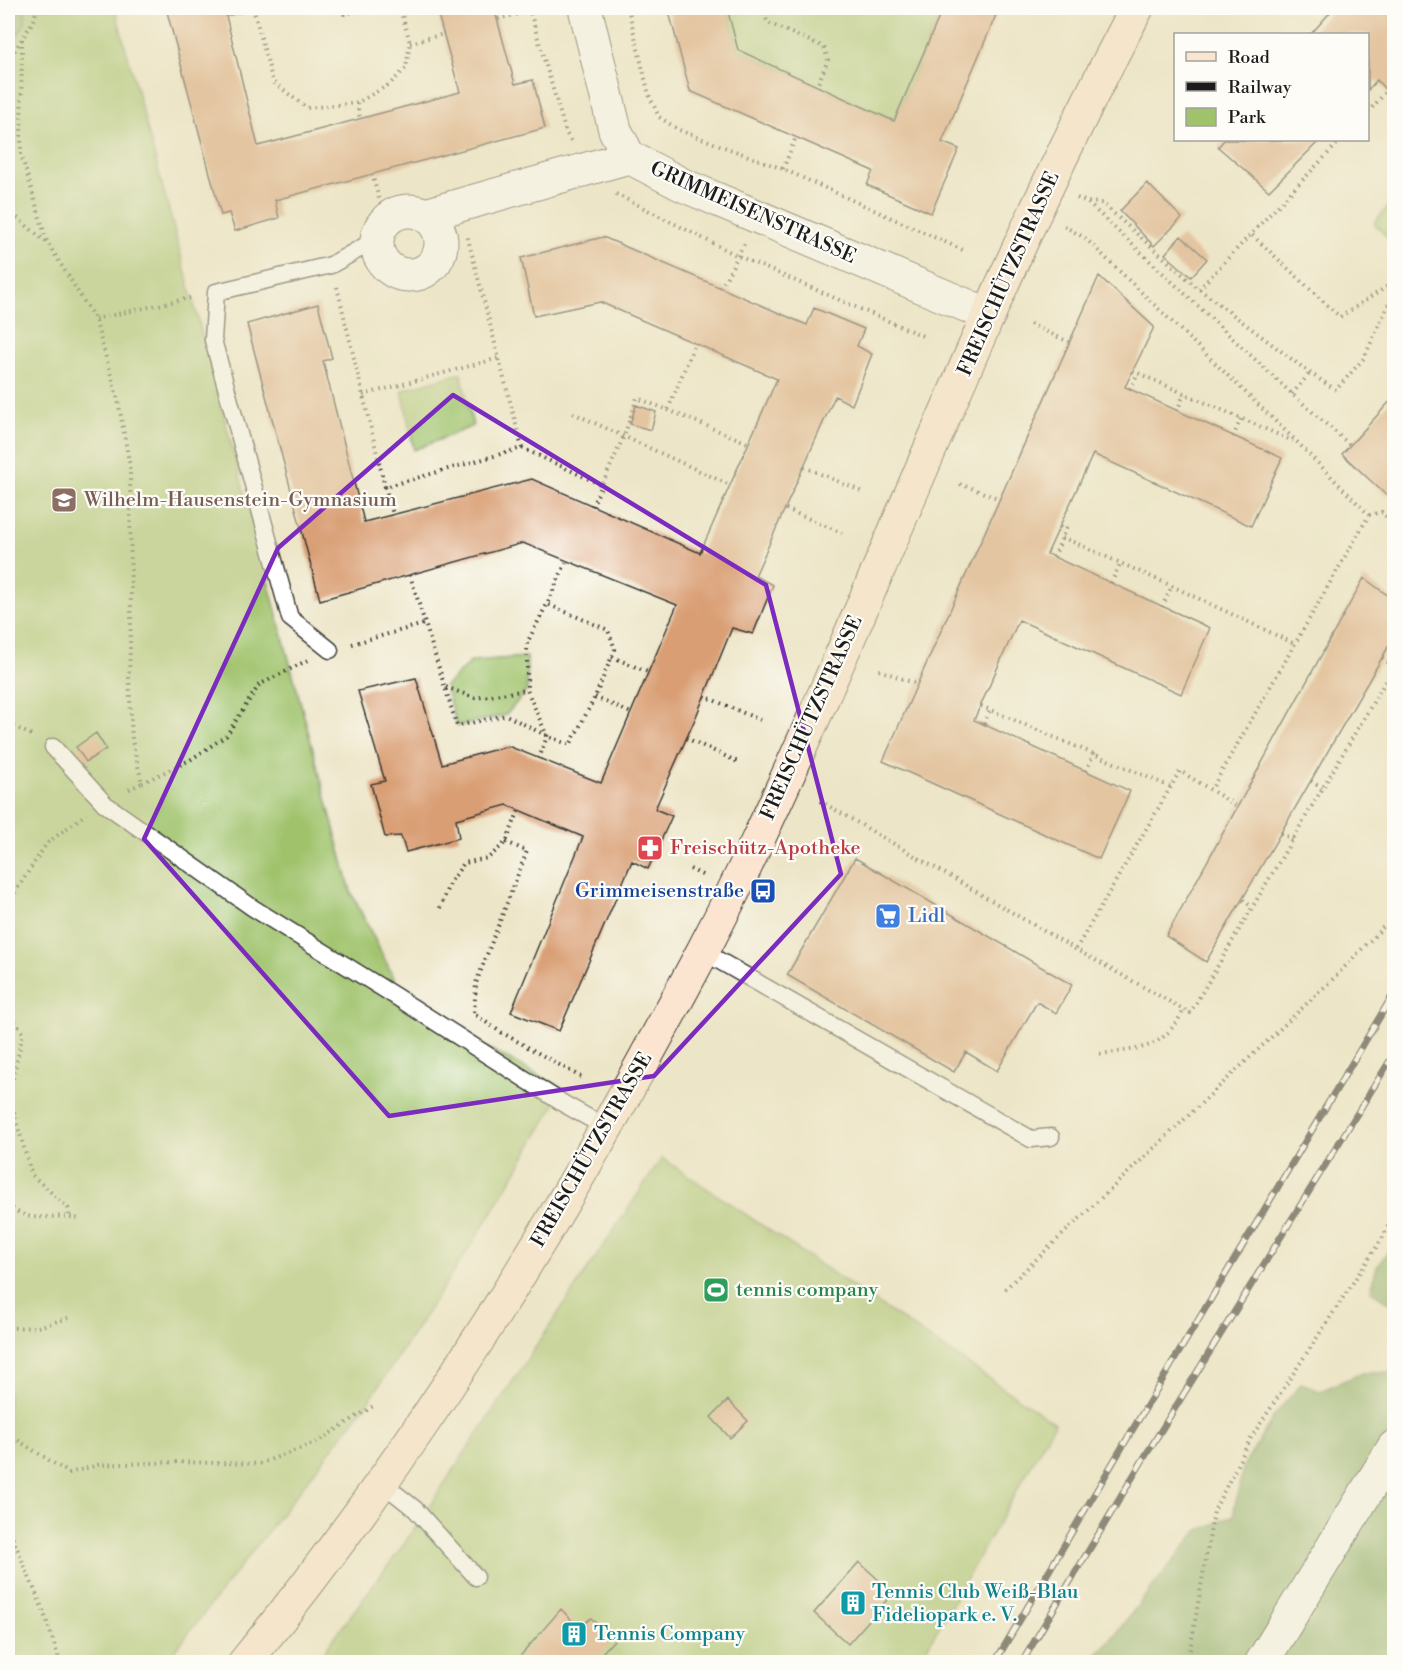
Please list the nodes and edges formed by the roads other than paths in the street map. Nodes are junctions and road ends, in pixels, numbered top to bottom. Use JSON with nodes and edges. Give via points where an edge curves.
{"nodes":[{"id":1,"x":585,"y":8,"type":"edge"},
{"id":2,"x":1137,"y":8,"type":"edge"},
{"id":3,"x":629,"y":157,"type":"junction"},
{"id":4,"x":425,"y":215,"type":"junction"},
{"id":5,"x":381,"y":230,"type":"junction"},
{"id":6,"x":989,"y":315,"type":"junction"},
{"id":7,"x":330,"y":650,"type":"road end"},
{"id":8,"x":53,"y":747,"type":"dead end"},
{"id":9,"x":704,"y":952,"type":"junction"},
{"id":10,"x":607,"y":1128,"type":"junction"},
{"id":11,"x":1051,"y":1137,"type":"dead end"},
{"id":12,"x":1395,"y":1447,"type":"edge"},
{"id":13,"x":382,"y":1483,"type":"junction"},
{"id":14,"x":476,"y":1577,"type":"dead end"},
{"id":15,"x":245,"y":1662,"type":"edge"},
{"id":16,"x":1262,"y":1662,"type":"edge"}],
"edges":[{"from":1,"to":3,"type":"street","name":"GRIMMEISENSTRASSE","via":[[615,130]]},
{"from":2,"to":6,"type":"main road","name":"FREISCHÜTZSTRASSE","via":[[1108,61]]},
{"from":3,"to":4,"type":"street"},
{"from":3,"to":6,"type":"street","name":"GRIMMEISENSTRASSE","via":[[683,185]]},
{"from":4,"to":5,"type":"street","via":[[415,211],[394,214]]},
{"from":4,"to":5,"type":"street","via":[[434,221],[442,241],[436,261],[419,273],[408,275],[389,268],[378,250]]},
{"from":5,"to":7,"type":"lane","via":[[332,265],[216,292],[213,340],[290,618]]},
{"from":6,"to":9,"type":"main road","name":"FREISCHÜTZSTRASSE","via":[[759,838]]},
{"from":8,"to":10,"type":"lane","via":[[105,804],[253,908]]},
{"from":9,"to":10,"type":"main road","name":"FREISCHÜTZSTRASSE"},
{"from":9,"to":11,"type":"lane","via":[[1030,1139]]},
{"from":10,"to":13,"type":"main road","name":"FREISCHÜTZSTRASSE","via":[[491,1320]]},
{"from":12,"to":16,"type":"street"},
{"from":13,"to":14,"type":"lane","via":[[415,1509]]},
{"from":13,"to":15,"type":"main road","name":"FREISCHÜTZSTRASSE"}]}
